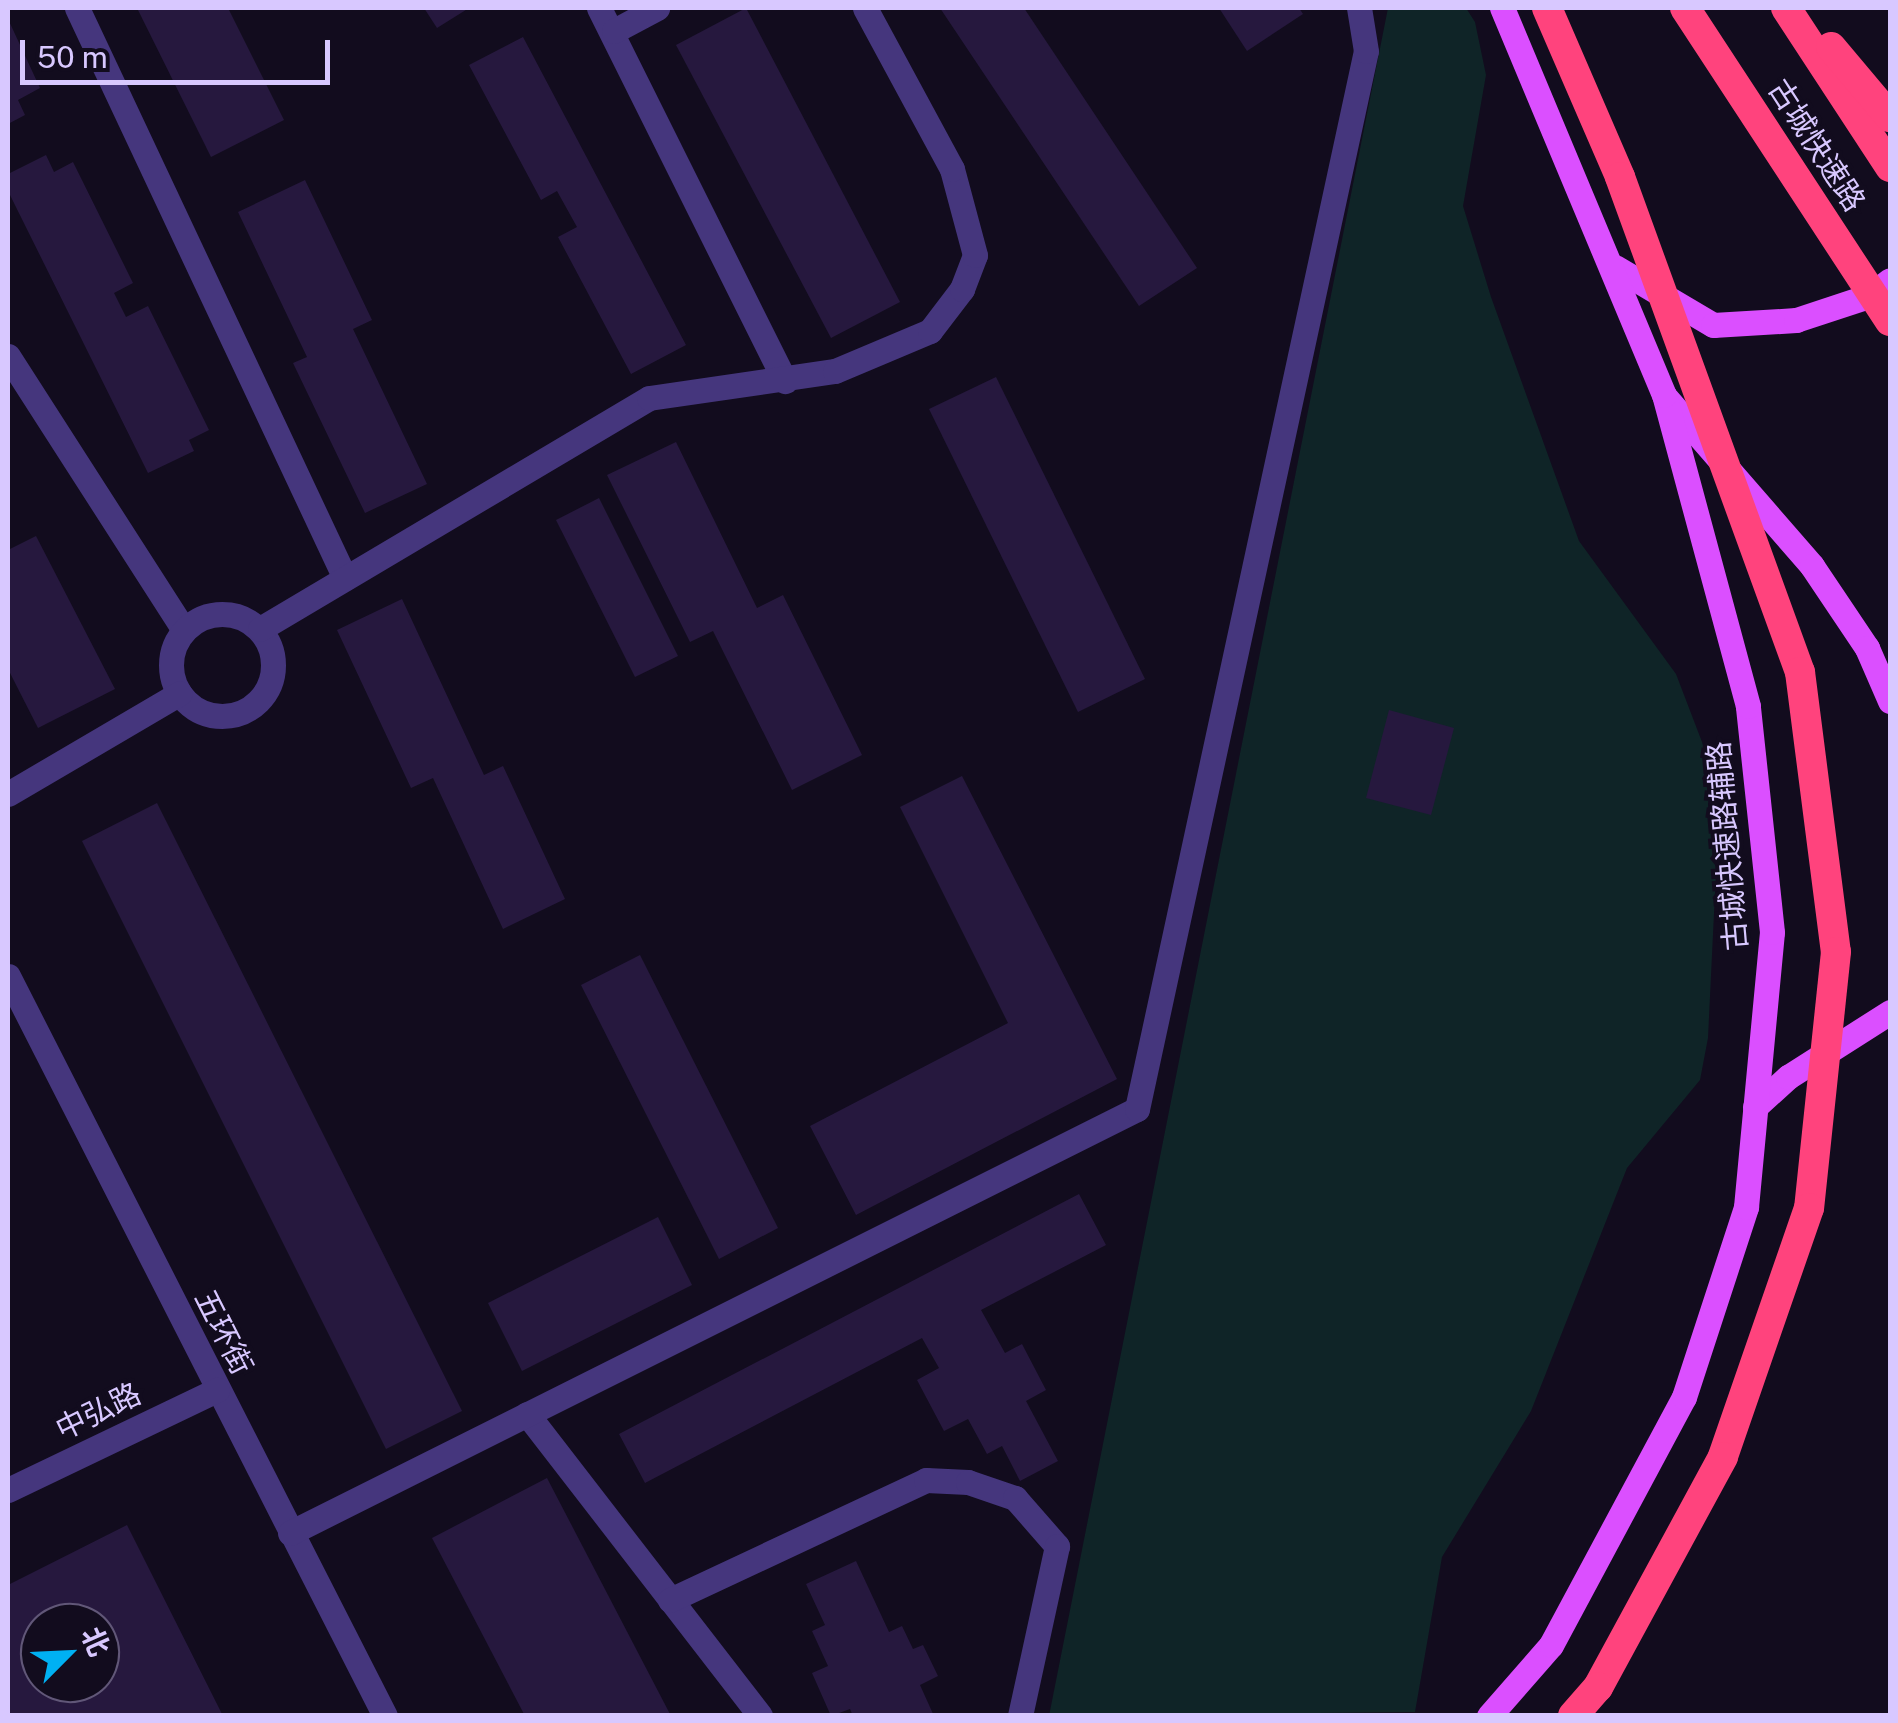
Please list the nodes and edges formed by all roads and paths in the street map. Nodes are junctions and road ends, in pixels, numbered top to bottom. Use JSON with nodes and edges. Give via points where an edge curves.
{"nodes":[{"id":1,"x":77,"y":8,"type":"edge"},
{"id":2,"x":599,"y":8,"type":"edge"},
{"id":3,"x":657,"y":8,"type":"edge"},
{"id":4,"x":865,"y":8,"type":"edge"},
{"id":5,"x":1359,"y":8,"type":"edge"},
{"id":6,"x":1502,"y":8,"type":"edge"},
{"id":7,"x":1548,"y":8,"type":"edge"},
{"id":8,"x":1685,"y":8,"type":"edge"},
{"id":9,"x":1786,"y":8,"type":"edge"},
{"id":10,"x":1797,"y":8,"type":"edge"},
{"id":11,"x":614,"y":31,"type":"junction"},
{"id":12,"x":1890,"y":116,"type":"edge"},
{"id":13,"x":1890,"y":167,"type":"edge"},
{"id":14,"x":1615,"y":267,"type":"junction"},
{"id":15,"x":1890,"y":280,"type":"edge"},
{"id":16,"x":1890,"y":321,"type":"edge"},
{"id":17,"x":8,"y":356,"type":"edge"},
{"id":18,"x":785,"y":381,"type":"junction"},
{"id":19,"x":1664,"y":396,"type":"junction"},
{"id":20,"x":345,"y":578,"type":"junction"},
{"id":21,"x":260,"y":628,"type":"junction"},
{"id":22,"x":184,"y":630,"type":"junction"},
{"id":23,"x":180,"y":694,"type":"junction"},
{"id":24,"x":1890,"y":701,"type":"edge"},
{"id":25,"x":8,"y":794,"type":"edge"},
{"id":26,"x":8,"y":976,"type":"edge"},
{"id":27,"x":1890,"y":1012,"type":"edge"},
{"id":28,"x":1755,"y":1107,"type":"junction"},
{"id":29,"x":217,"y":1390,"type":"junction"},
{"id":30,"x":526,"y":1414,"type":"junction"},
{"id":31,"x":8,"y":1490,"type":"edge"},
{"id":32,"x":290,"y":1532,"type":"junction"},
{"id":33,"x":670,"y":1600,"type":"junction"},
{"id":34,"x":384,"y":1716,"type":"edge"},
{"id":35,"x":760,"y":1716,"type":"edge"},
{"id":36,"x":1020,"y":1716,"type":"edge"},
{"id":37,"x":1489,"y":1716,"type":"edge"},
{"id":38,"x":1573,"y":1716,"type":"edge"}],
"edges":[{"from":1,"to":20,"type":"street"},
{"from":2,"to":11,"type":"street"},
{"from":3,"to":11,"type":"street"},
{"from":4,"to":18,"type":"street","via":[[952,170],[975,255],[962,289],[930,332],[881,356]]},
{"from":5,"to":30,"type":"street","via":[[1366,51],[1136,1109]]},
{"from":6,"to":14,"type":"main road","name":"古城快速路辅路"},
{"from":7,"to":38,"type":"highway","bridge":true,"via":[[1620,177],[1800,672],[1836,952],[1803,1226],[1723,1457],[1598,1686]]},
{"from":8,"to":16,"type":"highway","name":"古城快速路","bridge":true},
{"from":9,"to":13,"type":"highway","name":"古城快速路"},
{"from":10,"to":12,"type":"highway"},
{"from":11,"to":18,"type":"street"},
{"from":14,"to":15,"type":"main road","via":[[1712,325],[1796,320],[1869,296]]},
{"from":14,"to":19,"type":"main road","name":"古城快速路辅路"},
{"from":17,"to":22,"type":"street"},
{"from":18,"to":20,"type":"street","via":[[649,398]]},
{"from":19,"to":24,"type":"main road","via":[[1812,566],[1867,648]]},
{"from":19,"to":28,"type":"main road","name":"古城快速路辅路","via":[[1748,706],[1772,932]]},
{"from":20,"to":21,"type":"street"},
{"from":21,"to":22,"type":"street","via":[[230,613]]},
{"from":21,"to":23,"type":"street","via":[[274,660],[266,692],[255,705],[240,714],[206,714]]},
{"from":22,"to":23,"type":"street","via":[[171,661]]},
{"from":23,"to":25,"type":"street"},
{"from":26,"to":29,"type":"street","name":"五环街"},
{"from":27,"to":28,"type":"main road","via":[[1788,1077]]},
{"from":28,"to":37,"type":"main road","name":"古城快速路辅路","via":[[1746,1207],[1684,1398],[1551,1646]]},
{"from":29,"to":31,"type":"street","name":"中弘路"},
{"from":29,"to":32,"type":"street","name":"五环街"},
{"from":30,"to":32,"type":"street"},
{"from":30,"to":33,"type":"street"},
{"from":32,"to":34,"type":"street","name":"五环街"},
{"from":33,"to":35,"type":"street"},
{"from":33,"to":36,"type":"street","via":[[926,1480],[968,1482],[1015,1498],[1057,1546]]}]}
